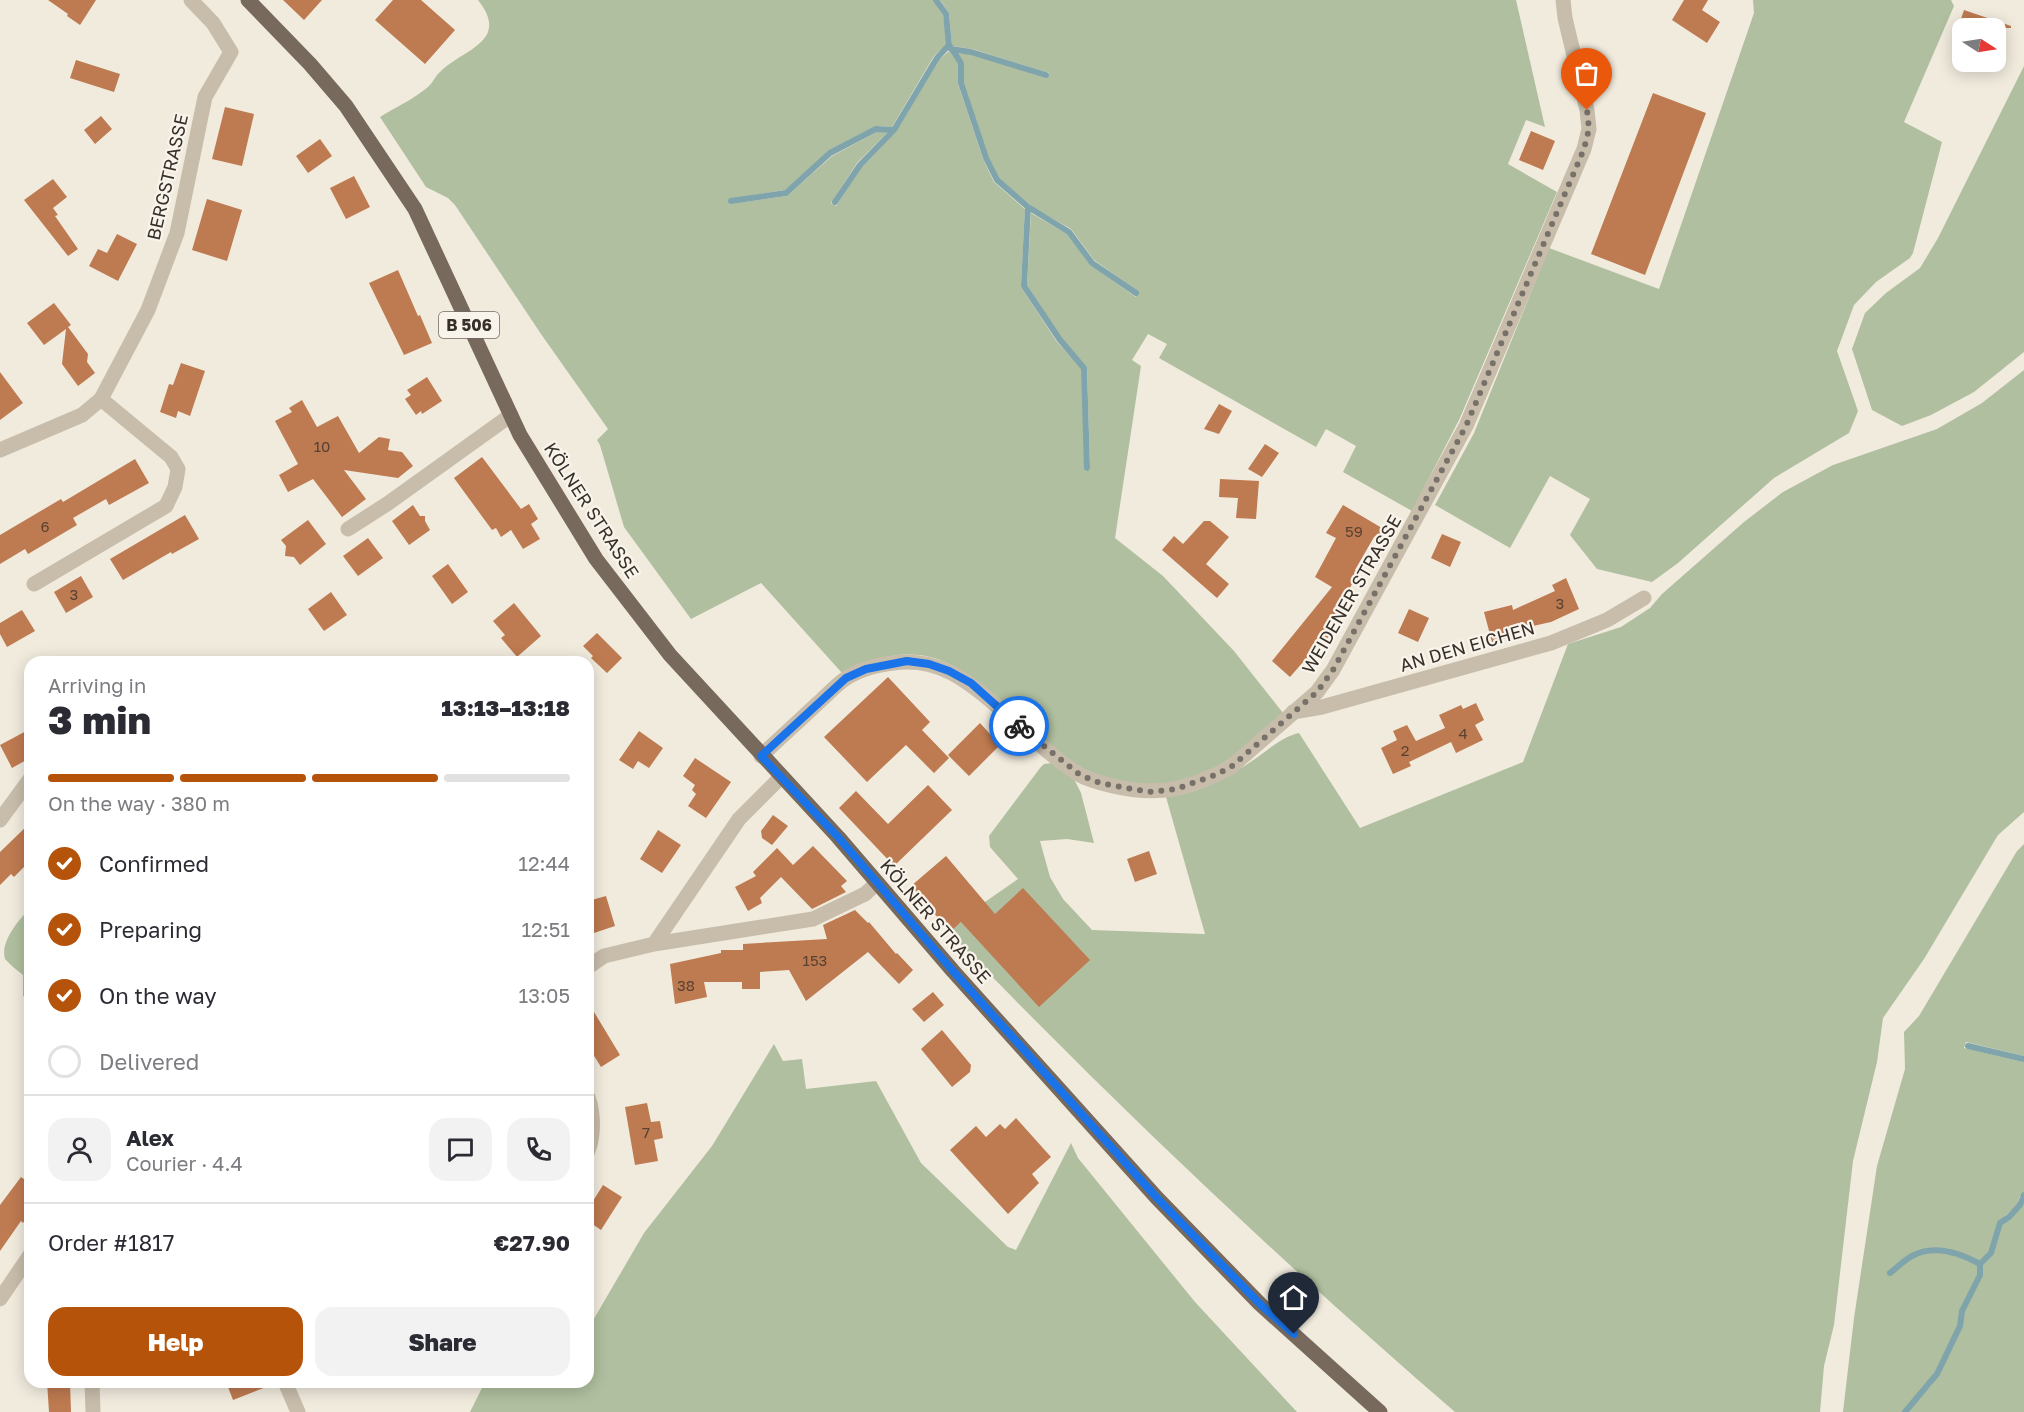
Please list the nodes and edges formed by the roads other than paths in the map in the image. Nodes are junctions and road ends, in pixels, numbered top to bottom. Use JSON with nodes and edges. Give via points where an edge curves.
{"nodes":[{"id":1,"x":191,"y":0,"type":"edge"},
{"id":2,"x":248,"y":0,"type":"edge"},
{"id":3,"x":1563,"y":0,"type":"edge"},
{"id":4,"x":101,"y":399,"type":"junction"},
{"id":5,"x":511,"y":415,"type":"junction"},
{"id":6,"x":0,"y":450,"type":"edge"},
{"id":7,"x":348,"y":529,"type":"dead end"},
{"id":8,"x":34,"y":584,"type":"dead end"},
{"id":9,"x":1644,"y":598,"type":"dead end"},
{"id":10,"x":1293,"y":712,"type":"junction"},
{"id":11,"x":761,"y":756,"type":"junction"},
{"id":12,"x":781,"y":777,"type":"junction"},
{"id":13,"x":24,"y":787,"type":"edge"},
{"id":14,"x":0,"y":820,"type":"edge"},
{"id":15,"x":877,"y":883,"type":"junction"},
{"id":16,"x":654,"y":944,"type":"junction"},
{"id":17,"x":594,"y":964,"type":"edge"},
{"id":18,"x":24,"y":1264,"type":"edge"},
{"id":19,"x":0,"y":1299,"type":"edge"},
{"id":20,"x":92,"y":1388,"type":"edge"},
{"id":21,"x":288,"y":1388,"type":"edge"},
{"id":22,"x":93,"y":1412,"type":"edge"},
{"id":23,"x":298,"y":1412,"type":"edge"},
{"id":24,"x":1380,"y":1412,"type":"edge"}],
"edges":[{"from":1,"to":4,"type":"street","name":"BERGSTRASSE","via":[[213,23],[231,52],[205,97],[177,233],[148,310]]},
{"from":2,"to":5,"type":"main road","name":"KÖLNER STRASSE","number":"B 506","via":[[346,106],[415,209]]},
{"from":3,"to":10,"type":"street","name":"WEIDENER STRASSE","via":[[1587,110],[1589,129],[1584,149],[1466,426],[1333,670],[1317,692]]},
{"from":4,"to":6,"type":"street","name":"BERGSTRASSE","via":[[82,416]]},
{"from":4,"to":8,"type":"street","via":[[171,457],[178,469],[175,487],[166,506]]},
{"from":5,"to":7,"type":"street"},
{"from":5,"to":11,"type":"main road","name":"KÖLNER STRASSE","number":"B 506","via":[[596,559],[670,655]]},
{"from":9,"to":10,"type":"street","name":"AN DEN EICHEN","via":[[1607,620],[1551,643]]},
{"from":10,"to":11,"type":"street","name":"WEIDENER STRASSE","via":[[1231,767],[1176,789],[1149,792],[1080,775],[971,683],[929,664],[907,661],[866,669],[846,678]]},
{"from":11,"to":12,"type":"main road","name":"KÖLNER STRASSE","number":"B 506"},
{"from":12,"to":15,"type":"main road","name":"KÖLNER STRASSE","number":"B 506"},
{"from":12,"to":16,"type":"street","via":[[739,819]]},
{"from":13,"to":14,"type":"street"},
{"from":15,"to":16,"type":"street","via":[[865,894],[813,919]]},
{"from":15,"to":24,"type":"main road","name":"KÖLNER STRASSE","number":"B 506","via":[[1157,1198],[1260,1304]]},
{"from":16,"to":17,"type":"street","via":[[604,956]]},
{"from":18,"to":19,"type":"street"},
{"from":20,"to":22,"type":"street"},
{"from":21,"to":23,"type":"street"}]}
